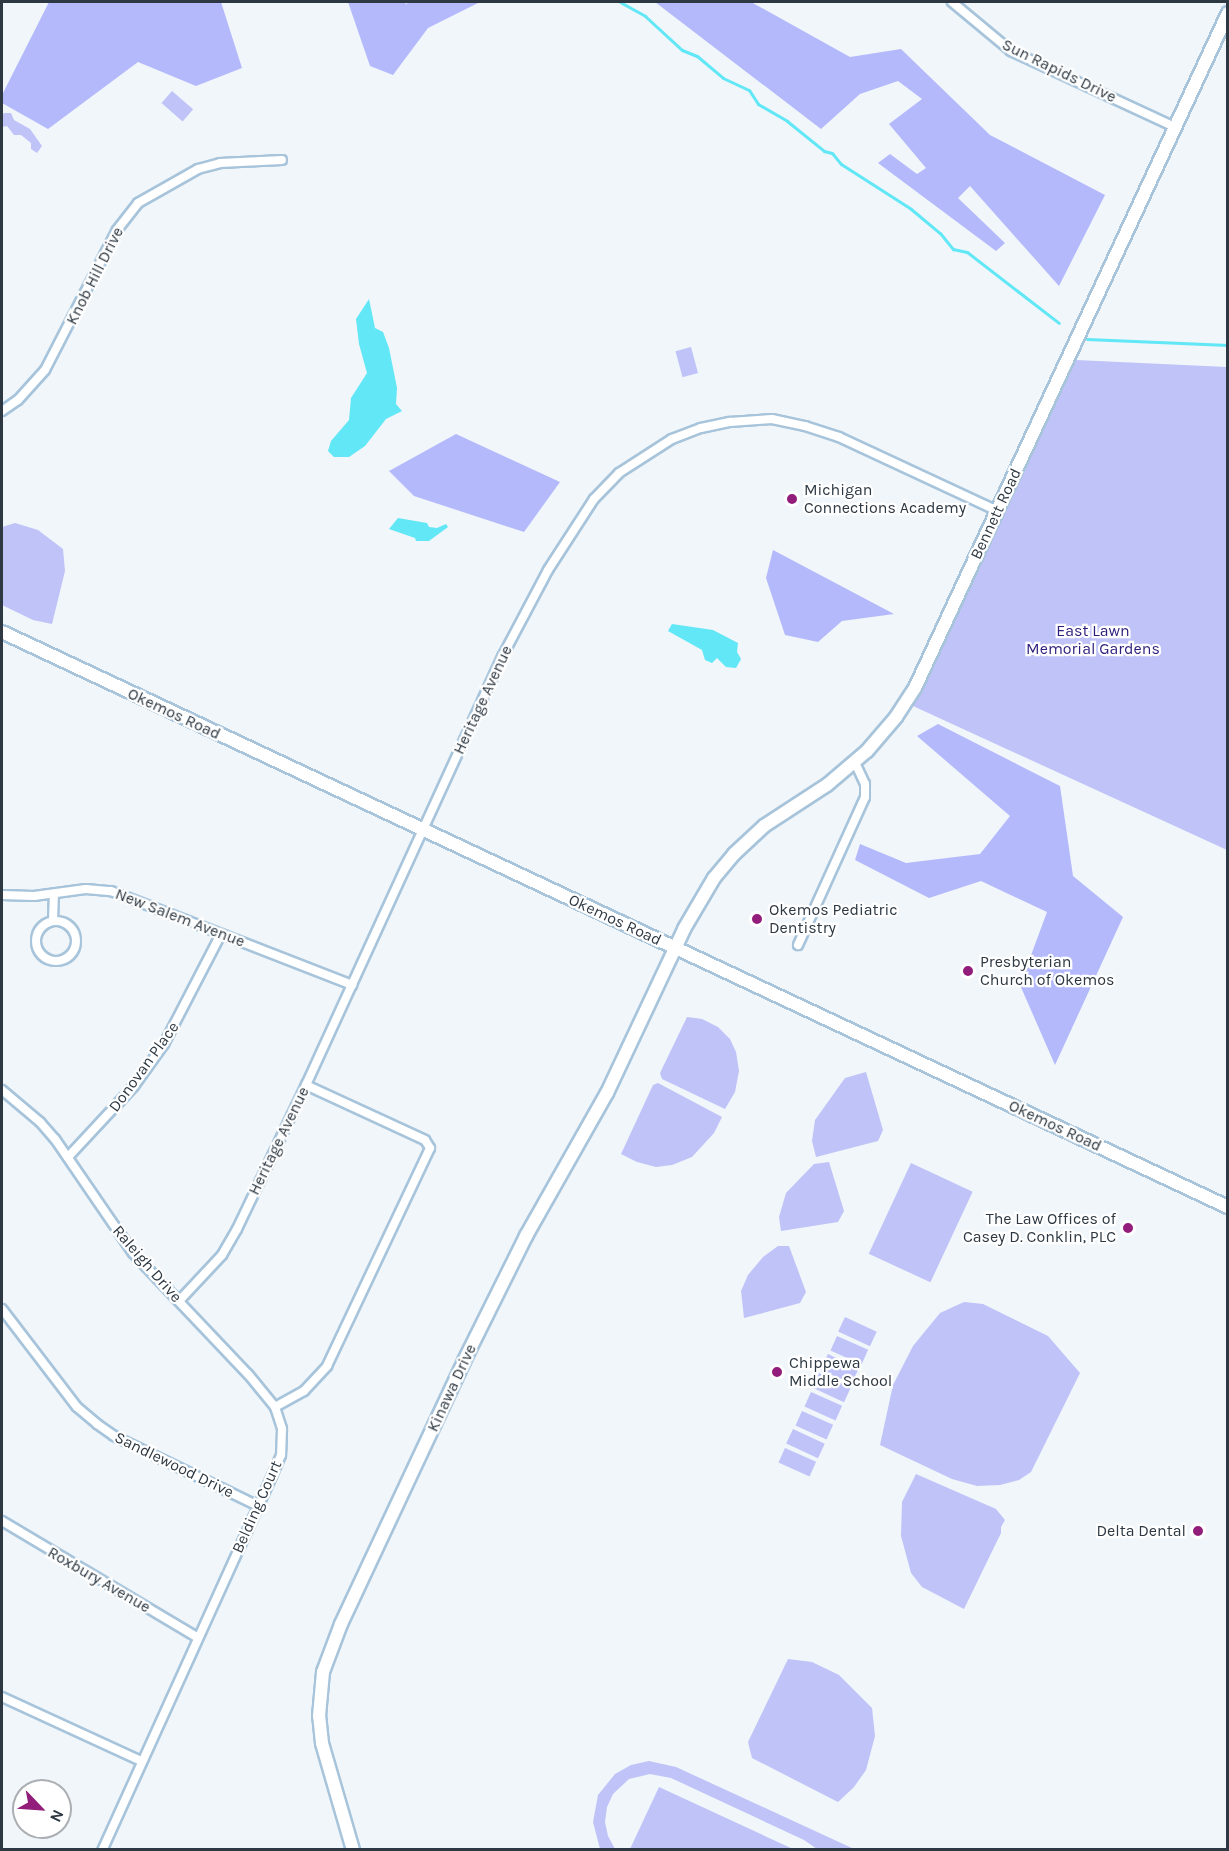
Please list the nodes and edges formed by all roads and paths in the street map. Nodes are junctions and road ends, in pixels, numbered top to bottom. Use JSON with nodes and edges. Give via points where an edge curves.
{"nodes":[{"id":1,"x":952,"y":2,"type":"edge"},
{"id":2,"x":1227,"y":13,"type":"edge"},
{"id":3,"x":1175,"y":127,"type":"junction"},
{"id":4,"x":282,"y":160,"type":"dead end"},
{"id":5,"x":2,"y":411,"type":"edge"},
{"id":6,"x":998,"y":511,"type":"junction"},
{"id":7,"x":2,"y":632,"type":"edge"},
{"id":8,"x":855,"y":763,"type":"junction"},
{"id":9,"x":423,"y":831,"type":"junction"},
{"id":10,"x":54,"y":894,"type":"junction"},
{"id":11,"x":2,"y":895,"type":"edge"},
{"id":12,"x":53,"y":921,"type":"junction"},
{"id":13,"x":221,"y":934,"type":"junction"},
{"id":14,"x":798,"y":945,"type":"dead end"},
{"id":15,"x":675,"y":948,"type":"junction"},
{"id":16,"x":352,"y":985,"type":"junction"},
{"id":17,"x":306,"y":1084,"type":"junction"},
{"id":18,"x":2,"y":1090,"type":"edge"},
{"id":19,"x":68,"y":1157,"type":"junction"},
{"id":20,"x":1227,"y":1208,"type":"edge"},
{"id":21,"x":179,"y":1301,"type":"junction"},
{"id":22,"x":2,"y":1309,"type":"edge"},
{"id":23,"x":276,"y":1407,"type":"junction"},
{"id":24,"x":258,"y":1506,"type":"junction"},
{"id":25,"x":2,"y":1521,"type":"edge"},
{"id":26,"x":198,"y":1638,"type":"junction"},
{"id":27,"x":2,"y":1697,"type":"edge"},
{"id":28,"x":141,"y":1761,"type":"junction"},
{"id":29,"x":102,"y":1850,"type":"edge"},
{"id":30,"x":353,"y":1850,"type":"edge"}],
"edges":[{"from":1,"to":3,"type":"street","name":"Sun Rapids Drive","via":[[1011,51]]},
{"from":2,"to":3,"type":"street","name":"Bennett Road"},
{"from":3,"to":6,"type":"street","name":"Bennett Road"},
{"from":4,"to":5,"type":"street","name":"Knob Hill Drive","via":[[220,163],[198,169],[138,203],[117,230],[45,370],[18,400]]},
{"from":6,"to":8,"type":"street","name":"Bennett Road","via":[[915,688],[888,728]]},
{"from":6,"to":9,"type":"street","name":"Heritage Avenue","via":[[839,437],[805,426],[772,419],[730,422],[672,439],[619,474],[573,529],[502,657]]},
{"from":7,"to":9,"type":"street","name":"Okemos Road"},
{"from":8,"to":14,"type":"street","via":[[865,784],[865,797]]},
{"from":8,"to":15,"type":"street","name":"Bennett Road","via":[[764,826],[739,849],[705,892]]},
{"from":9,"to":15,"type":"street","name":"Okemos Road"},
{"from":9,"to":16,"type":"street","name":"Heritage Avenue"},
{"from":10,"to":11,"type":"street","name":"New Salem Avenue"},
{"from":10,"to":12,"type":"street"},
{"from":10,"to":13,"type":"street","name":"New Salem Avenue","via":[[86,889],[111,891]]},
{"from":12,"to":12,"type":"street","via":[[40,928],[36,943],[43,956],[58,960],[71,953],[75,938],[68,925]]},
{"from":13,"to":16,"type":"street","name":"New Salem Avenue"},
{"from":13,"to":19,"type":"street","name":"Donovan Place","via":[[164,1044],[134,1086]]},
{"from":15,"to":20,"type":"street","name":"Okemos Road"},
{"from":15,"to":30,"type":"street","name":"Kinawa Drive","via":[[607,1093],[526,1236],[328,1653],[319,1694],[322,1743]]},
{"from":16,"to":17,"type":"street","name":"Heritage Avenue"},
{"from":17,"to":21,"type":"street","name":"Heritage Avenue","via":[[222,1255]]},
{"from":17,"to":23,"type":"street","via":[[425,1140],[430,1148],[327,1366],[304,1391]]},
{"from":18,"to":19,"type":"street","name":"Raleigh Drive","via":[[39,1122]]},
{"from":19,"to":21,"type":"street","name":"Raleigh Drive","via":[[133,1253]]},
{"from":21,"to":23,"type":"street","name":"Raleigh Drive"},
{"from":22,"to":24,"type":"street","name":"Sandlewood Drive","via":[[77,1407],[98,1424],[114,1436]]},
{"from":23,"to":24,"type":"street","name":"Belding Court","via":[[282,1429],[281,1455]]},
{"from":24,"to":26,"type":"street","name":"Belding Court"},
{"from":25,"to":26,"type":"street","name":"Roxbury Avenue"},
{"from":26,"to":28,"type":"street","name":"Belding Court"},
{"from":27,"to":28,"type":"street"},
{"from":28,"to":29,"type":"street","name":"Belding Court"}]}
